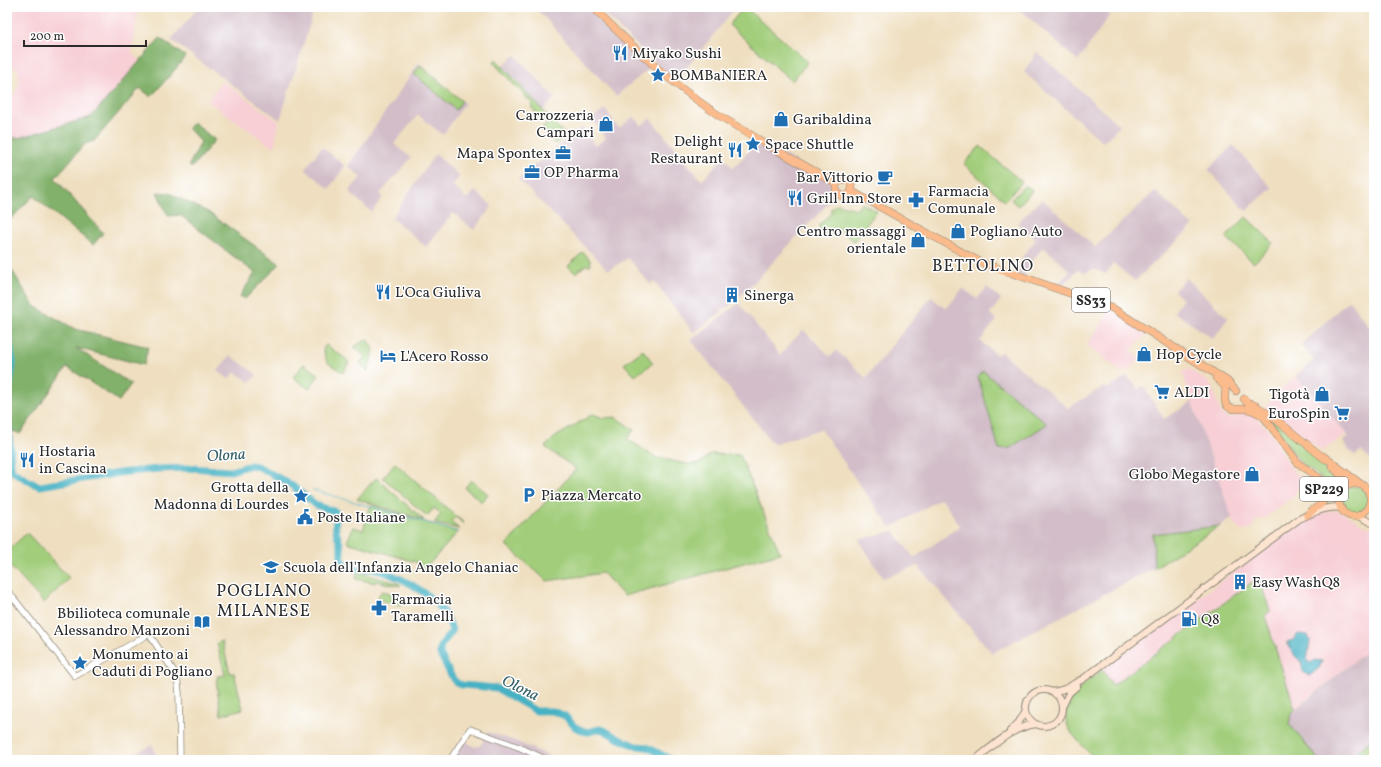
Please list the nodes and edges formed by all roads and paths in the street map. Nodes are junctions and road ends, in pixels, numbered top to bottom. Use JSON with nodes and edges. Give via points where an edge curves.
{"nodes":[{"id":1,"x":594,"y":7,"type":"edge"},
{"id":2,"x":837,"y":184,"type":"junction"},
{"id":3,"x":851,"y":192,"type":"junction"},
{"id":4,"x":1198,"y":363,"type":"junction"},
{"id":5,"x":1236,"y":391,"type":"junction"},
{"id":6,"x":1226,"y":395,"type":"junction"},
{"id":7,"x":1244,"y":399,"type":"junction"},
{"id":8,"x":1237,"y":409,"type":"junction"},
{"id":9,"x":1323,"y":456,"type":"junction"},
{"id":10,"x":1301,"y":466,"type":"junction"},
{"id":11,"x":1353,"y":484,"type":"junction"},
{"id":12,"x":1361,"y":485,"type":"junction"},
{"id":13,"x":1339,"y":502,"type":"junction"},
{"id":14,"x":1371,"y":505,"type":"edge"},
{"id":15,"x":1308,"y":515,"type":"junction"},
{"id":16,"x":1358,"y":516,"type":"junction"},
{"id":17,"x":1373,"y":524,"type":"edge"},
{"id":18,"x":7,"y":590,"type":"edge"},
{"id":19,"x":1083,"y":679,"type":"junction"},
{"id":20,"x":1052,"y":692,"type":"junction"},
{"id":21,"x":1062,"y":708,"type":"junction"},
{"id":22,"x":1026,"y":710,"type":"junction"},
{"id":23,"x":1036,"y":724,"type":"junction"},
{"id":24,"x":1008,"y":734,"type":"junction"},
{"id":25,"x":180,"y":760,"type":"edge"},
{"id":26,"x":450,"y":760,"type":"edge"},
{"id":27,"x":548,"y":760,"type":"edge"},
{"id":28,"x":975,"y":760,"type":"edge"}],
"edges":[{"from":1,"to":2,"type":"main road","via":[[655,67],[694,97],[724,118]]},
{"from":2,"to":3,"type":"main road","via":[[836,190],[841,195],[848,195]]},
{"from":2,"to":3,"type":"main road","via":[[842,180],[849,181],[852,185]]},
{"from":3,"to":4,"type":"main road","number":"SS33","via":[[980,262],[1112,308]]},
{"from":4,"to":5,"type":"main road"},
{"from":4,"to":6,"type":"main road","via":[[1223,384]]},
{"from":5,"to":6,"type":"main road","via":[[1229,391]]},
{"from":5,"to":7,"type":"main road","via":[[1241,393]]},
{"from":6,"to":8,"type":"main road","via":[[1226,405],[1230,409]]},
{"from":7,"to":8,"type":"main road"},
{"from":7,"to":9,"type":"main road","via":[[1273,416]]},
{"from":8,"to":10,"type":"main road","via":[[1249,410],[1264,417]]},
{"from":9,"to":11,"type":"main road","via":[[1339,474]]},
{"from":9,"to":12,"type":"main road"},
{"from":10,"to":13,"type":"main road","via":[[1332,487]]},
{"from":10,"to":15,"type":"main road","number":"SP229","via":[[1304,472],[1321,484],[1325,493],[1323,503]]},
{"from":11,"to":12,"type":"main road"},
{"from":11,"to":13,"type":"main road","via":[[1343,488]]},
{"from":12,"to":14,"type":"main road","via":[[1369,491]]},
{"from":13,"to":15,"type":"main road","number":"SP229"},
{"from":13,"to":16,"type":"main road","via":[[1348,514]]},
{"from":14,"to":16,"type":"main road"},
{"from":14,"to":17,"type":"main road","via":[[1368,518]]},
{"from":15,"to":19,"type":"main road","number":"SP229","via":[[1288,527]]},
{"from":16,"to":17,"type":"main road"},
{"from":18,"to":25,"type":"street","via":[[75,676],[149,634],[177,676]]},
{"from":19,"to":20,"type":"main road","number":"SP229","via":[[1068,688]]},
{"from":19,"to":21,"type":"main road","number":"SP229","via":[[1069,693]]},
{"from":20,"to":21,"type":"main road","via":[[1060,699]]},
{"from":20,"to":22,"type":"main road","number":"SP229","via":[[1044,690],[1033,694],[1027,702]]},
{"from":21,"to":23,"type":"main road","number":"SP229","via":[[1055,722],[1045,726]]},
{"from":22,"to":23,"type":"main road"},
{"from":22,"to":24,"type":"main road","number":"SP229"},
{"from":23,"to":24,"type":"main road","number":"SP229"},
{"from":24,"to":28,"type":"main road","number":"SP229"},
{"from":26,"to":27,"type":"street","via":[[470,729]]}]}
